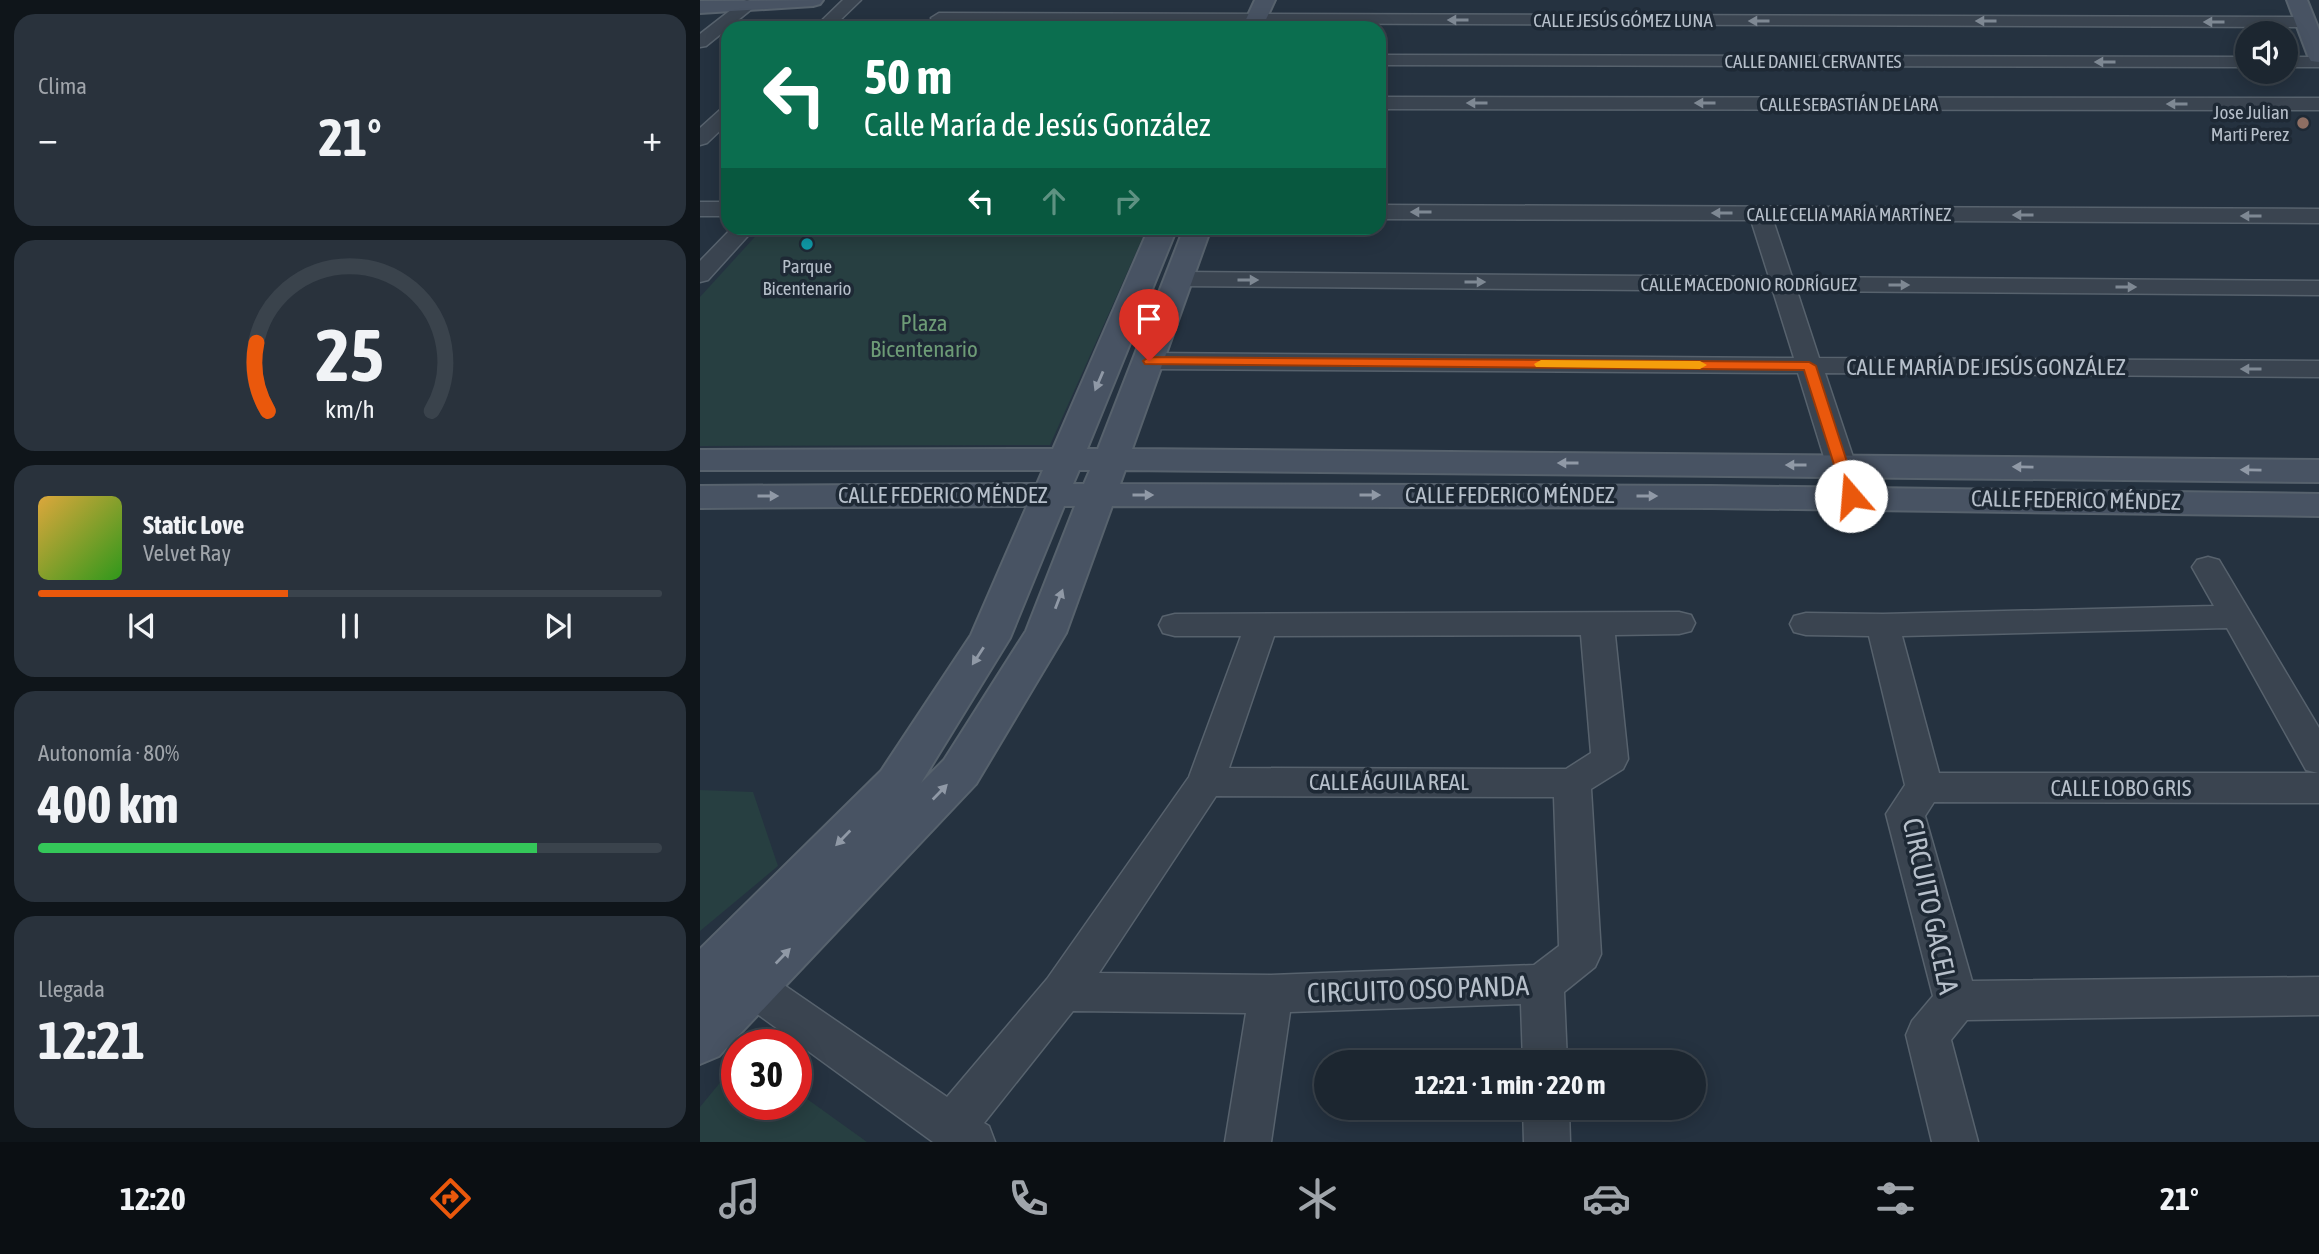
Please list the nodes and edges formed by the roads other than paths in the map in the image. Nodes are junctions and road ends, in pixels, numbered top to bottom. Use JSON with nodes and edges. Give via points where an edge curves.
{"nodes":[{"id":1,"x":813,"y":0,"type":"edge"},
{"id":2,"x":853,"y":0,"type":"edge"},
{"id":3,"x":956,"y":0,"type":"edge"},
{"id":4,"x":1061,"y":0,"type":"edge"},
{"id":5,"x":1165,"y":0,"type":"edge"},
{"id":6,"x":1265,"y":0,"type":"edge"},
{"id":7,"x":1390,"y":0,"type":"edge"},
{"id":8,"x":1497,"y":0,"type":"edge"},
{"id":9,"x":1601,"y":0,"type":"edge"},
{"id":10,"x":1699,"y":0,"type":"edge"},
{"id":11,"x":2008,"y":0,"type":"edge"},
{"id":12,"x":2297,"y":0,"type":"edge"},
{"id":13,"x":747,"y":5,"type":"junction"},
{"id":14,"x":700,"y":8,"type":"edge"},
{"id":15,"x":1282,"y":16,"type":"edge"},
{"id":16,"x":1386,"y":19,"type":"junction"},
{"id":17,"x":1496,"y":20,"type":"junction"},
{"id":18,"x":1604,"y":20,"type":"junction"},
{"id":19,"x":1704,"y":20,"type":"junction"},
{"id":20,"x":727,"y":21,"type":"edge"},
{"id":21,"x":830,"y":21,"type":"edge"},
{"id":22,"x":936,"y":21,"type":"edge"},
{"id":23,"x":1043,"y":21,"type":"edge"},
{"id":24,"x":1152,"y":21,"type":"edge"},
{"id":25,"x":1255,"y":21,"type":"edge"},
{"id":26,"x":1262,"y":21,"type":"edge"},
{"id":27,"x":2026,"y":21,"type":"junction"},
{"id":28,"x":2306,"y":22,"type":"junction"},
{"id":29,"x":721,"y":25,"type":"edge"},
{"id":30,"x":700,"y":42,"type":"edge"},
{"id":31,"x":2319,"y":56,"type":"edge"},
{"id":32,"x":1386,"y":60,"type":"edge"},
{"id":33,"x":1716,"y":61,"type":"junction"},
{"id":34,"x":2059,"y":62,"type":"junction"},
{"id":35,"x":2235,"y":62,"type":"edge"},
{"id":36,"x":2298,"y":62,"type":"edge"},
{"id":37,"x":2319,"y":62,"type":"edge"},
{"id":38,"x":1386,"y":103,"type":"edge"},
{"id":39,"x":1733,"y":103,"type":"junction"},
{"id":40,"x":2319,"y":104,"type":"edge"},
{"id":41,"x":721,"y":120,"type":"edge"},
{"id":42,"x":700,"y":139,"type":"edge"},
{"id":43,"x":700,"y":209,"type":"edge"},
{"id":44,"x":721,"y":209,"type":"edge"},
{"id":45,"x":1386,"y":212,"type":"edge"},
{"id":46,"x":1760,"y":213,"type":"junction"},
{"id":47,"x":2319,"y":216,"type":"edge"},
{"id":48,"x":737,"y":235,"type":"edge"},
{"id":49,"x":1160,"y":235,"type":"edge"},
{"id":50,"x":1196,"y":235,"type":"edge"},
{"id":51,"x":700,"y":275,"type":"edge"},
{"id":52,"x":1180,"y":279,"type":"junction"},
{"id":53,"x":1783,"y":284,"type":"junction"},
{"id":54,"x":2319,"y":288,"type":"edge"},
{"id":55,"x":1149,"y":361,"type":"junction"},
{"id":56,"x":1809,"y":366,"type":"junction"},
{"id":57,"x":2319,"y":369,"type":"edge"},
{"id":58,"x":700,"y":460,"type":"edge"},
{"id":59,"x":2319,"y":471,"type":"edge"},
{"id":60,"x":1059,"y":477,"type":"junction"},
{"id":61,"x":1106,"y":477,"type":"junction"},
{"id":62,"x":1846,"y":480,"type":"junction"},
{"id":63,"x":700,"y":497,"type":"edge"},
{"id":64,"x":2319,"y":505,"type":"edge"},
{"id":65,"x":2208,"y":567,"type":"dead end"},
{"id":66,"x":2235,"y":617,"type":"junction"},
{"id":67,"x":1679,"y":623,"type":"dead end"},
{"id":68,"x":1262,"y":624,"type":"junction"},
{"id":69,"x":1597,"y":624,"type":"junction"},
{"id":70,"x":1806,"y":624,"type":"dead end"},
{"id":71,"x":1175,"y":625,"type":"dead end"},
{"id":72,"x":1884,"y":625,"type":"junction"},
{"id":73,"x":2319,"y":760,"type":"edge"},
{"id":74,"x":1206,"y":782,"type":"junction"},
{"id":75,"x":1572,"y":783,"type":"junction"},
{"id":76,"x":1924,"y":787,"type":"junction"},
{"id":77,"x":2319,"y":788,"type":"edge"},
{"id":78,"x":723,"y":979,"type":"edge"},
{"id":79,"x":1542,"y":984,"type":"junction"},
{"id":80,"x":1062,"y":992,"type":"junction"},
{"id":81,"x":1270,"y":994,"type":"junction"},
{"id":82,"x":2319,"y":996,"type":"edge"},
{"id":83,"x":1956,"y":1001,"type":"junction"},
{"id":84,"x":700,"y":1039,"type":"edge"},
{"id":85,"x":1545,"y":1050,"type":"edge"},
{"id":86,"x":1546,"y":1120,"type":"edge"},
{"id":87,"x":962,"y":1135,"type":"edge"},
{"id":88,"x":1248,"y":1142,"type":"edge"},
{"id":89,"x":1547,"y":1142,"type":"edge"},
{"id":90,"x":1955,"y":1142,"type":"edge"}],
"edges":[{"from":1,"to":13,"type":"street"},
{"from":2,"to":21,"type":"street"},
{"from":3,"to":22,"type":"street"},
{"from":4,"to":23,"type":"street"},
{"from":5,"to":24,"type":"street"},
{"from":6,"to":25,"type":"street"},
{"from":7,"to":16,"type":"street"},
{"from":8,"to":17,"type":"street"},
{"from":9,"to":18,"type":"street"},
{"from":10,"to":19,"type":"street"},
{"from":11,"to":27,"type":"street"},
{"from":12,"to":28,"type":"street"},
{"from":13,"to":14,"type":"street"},
{"from":13,"to":20,"type":"street"},
{"from":15,"to":16,"type":"street","name":"CALLE JESÚS GÓMEZ LUNA"},
{"from":15,"to":26,"type":"street","name":"CALLE JESÚS GÓMEZ LUNA"},
{"from":17,"to":16,"type":"street","name":"CALLE JESÚS GÓMEZ LUNA","one_way":true},
{"from":17,"to":18,"type":"street","name":"CALLE JESÚS GÓMEZ LUNA"},
{"from":18,"to":19,"type":"street","name":"CALLE JESÚS GÓMEZ LUNA"},
{"from":27,"to":19,"type":"street","name":"CALLE JESÚS GÓMEZ LUNA","one_way":true},
{"from":19,"to":33,"type":"street"},
{"from":28,"to":27,"type":"street","name":"CALLE JESÚS GÓMEZ LUNA","one_way":true},
{"from":27,"to":34,"type":"street"},
{"from":28,"to":31,"type":"street"},
{"from":29,"to":30,"type":"street"},
{"from":32,"to":33,"type":"street","name":"CALLE DANIEL CERVANTES"},
{"from":33,"to":34,"type":"street","name":"CALLE DANIEL CERVANTES"},
{"from":33,"to":39,"type":"street"},
{"from":35,"to":34,"type":"street","name":"CALLE DANIEL CERVANTES","one_way":true},
{"from":36,"to":37,"type":"street"},
{"from":39,"to":38,"type":"street","name":"CALLE SEBASTIÁN DE LARA","one_way":true},
{"from":40,"to":39,"type":"street","name":"CALLE SEBASTIÁN DE LARA","one_way":true},
{"from":41,"to":42,"type":"street"},
{"from":43,"to":44,"type":"street"},
{"from":46,"to":45,"type":"street","name":"CALLE CELIA MARÍA MARTÍNEZ","one_way":true},
{"from":47,"to":46,"type":"street","name":"CALLE CELIA MARÍA MARTÍNEZ","one_way":true},
{"from":46,"to":53,"type":"street"},
{"from":48,"to":51,"type":"street"},
{"from":49,"to":60,"type":"street","one_way":true},
{"from":50,"to":52,"type":"street"},
{"from":52,"to":53,"type":"street","name":"CALLE MACEDONIO RODRÍGUEZ","one_way":true},
{"from":52,"to":55,"type":"street"},
{"from":53,"to":54,"type":"street","name":"CALLE MACEDONIO RODRÍGUEZ","one_way":true},
{"from":53,"to":56,"type":"street"},
{"from":55,"to":56,"type":"street","name":"CALLE MARÍA DE JESÚS GONZÁLEZ"},
{"from":55,"to":61,"type":"street"},
{"from":57,"to":56,"type":"street","name":"CALLE MARÍA DE JESÚS GONZÁLEZ","one_way":true},
{"from":56,"to":62,"type":"street"},
{"from":58,"to":60,"type":"street","name":"CALLE FEDERICO MÉNDEZ"},
{"from":59,"to":62,"type":"street","name":"CALLE FEDERICO MÉNDEZ","one_way":true},
{"from":60,"to":61,"type":"street","name":"CALLE FEDERICO MÉNDEZ"},
{"from":63,"to":60,"type":"street","name":"CALLE FEDERICO MÉNDEZ","one_way":true},
{"from":60,"to":78,"type":"street","one_way":true,"via":[[990,638],[897,783]]},
{"from":61,"to":62,"type":"street","name":"CALLE FEDERICO MÉNDEZ"},
{"from":78,"to":61,"type":"street","one_way":true,"via":[[960,772],[1046,633]]},
{"from":62,"to":64,"type":"street","name":"CALLE FEDERICO MÉNDEZ"},
{"from":65,"to":66,"type":"street"},
{"from":66,"to":72,"type":"street"},
{"from":66,"to":73,"type":"street"},
{"from":67,"to":69,"type":"street"},
{"from":68,"to":69,"type":"street"},
{"from":68,"to":71,"type":"street"},
{"from":68,"to":74,"type":"street"},
{"from":69,"to":75,"type":"street","via":[[1609,759]]},
{"from":70,"to":72,"type":"street"},
{"from":72,"to":76,"type":"street","name":"CIRCUITO GACELA"},
{"from":74,"to":75,"type":"street","name":"CALLE ÁGUILA REAL"},
{"from":74,"to":80,"type":"street"},
{"from":75,"to":79,"type":"street","name":"CIRCUITO OSO PANDA","via":[[1580,954]]},
{"from":76,"to":77,"type":"street","name":"CALLE LOBO GRIS"},
{"from":76,"to":83,"type":"street","name":"CIRCUITO GACELA","via":[[1905,814]]},
{"from":78,"to":84,"type":"street"},
{"from":78,"to":87,"type":"street"},
{"from":79,"to":81,"type":"street","name":"CIRCUITO OSO PANDA"},
{"from":79,"to":85,"type":"street"},
{"from":80,"to":81,"type":"street","name":"CIRCUITO OSO PANDA"},
{"from":80,"to":87,"type":"street"},
{"from":81,"to":88,"type":"street"},
{"from":82,"to":83,"type":"street"},
{"from":83,"to":90,"type":"street","name":"CIRCUITO GACELA","via":[[1928,1035]]},
{"from":86,"to":89,"type":"street"}]}
